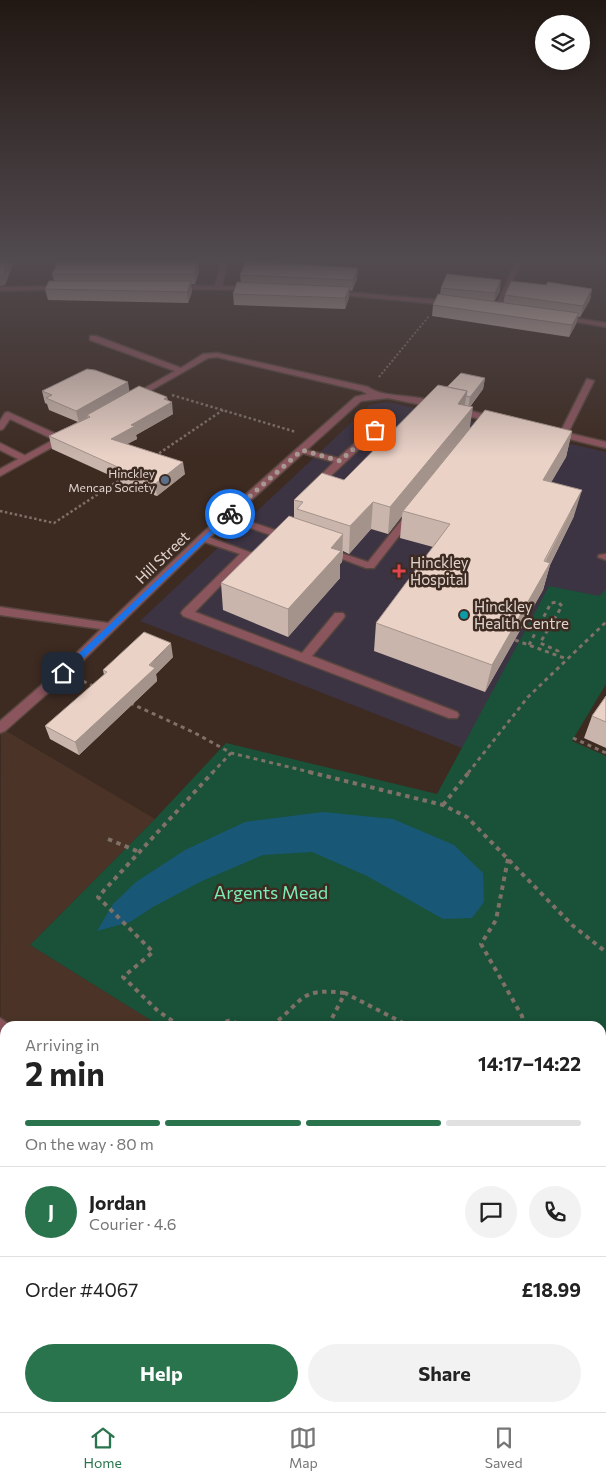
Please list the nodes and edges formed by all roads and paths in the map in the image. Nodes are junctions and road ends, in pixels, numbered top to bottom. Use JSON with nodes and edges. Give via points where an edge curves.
{"nodes":[{"id":1,"x":423,"y":326,"type":"edge"},
{"id":2,"x":93,"y":338,"type":"dead end"},
{"id":3,"x":180,"y":370,"type":"junction"},
{"id":4,"x":590,"y":381,"type":"dead end"},
{"id":5,"x":150,"y":389,"type":"junction"},
{"id":6,"x":369,"y":391,"type":"junction"},
{"id":7,"x":126,"y":402,"type":"edge"},
{"id":8,"x":223,"y":410,"type":"junction"},
{"id":9,"x":488,"y":418,"type":"junction"},
{"id":10,"x":387,"y":419,"type":"dead end"},
{"id":11,"x":507,"y":422,"type":"edge"},
{"id":12,"x":0,"y":427,"type":"edge"},
{"id":13,"x":478,"y":430,"type":"edge"},
{"id":14,"x":544,"y":430,"type":"edge"},
{"id":15,"x":563,"y":435,"type":"junction"},
{"id":16,"x":316,"y":438,"type":"junction"},
{"id":17,"x":575,"y":438,"type":"junction"},
{"id":18,"x":606,"y":444,"type":"edge"},
{"id":19,"x":559,"y":445,"type":"edge"},
{"id":20,"x":0,"y":446,"type":"edge"},
{"id":21,"x":302,"y":450,"type":"junction"},
{"id":22,"x":151,"y":458,"type":"edge"},
{"id":23,"x":25,"y":459,"type":"junction"},
{"id":24,"x":340,"y":461,"type":"junction"},
{"id":25,"x":0,"y":473,"type":"edge"},
{"id":26,"x":127,"y":475,"type":"edge"},
{"id":27,"x":306,"y":495,"type":"edge"},
{"id":28,"x":418,"y":506,"type":"edge"},
{"id":29,"x":0,"y":511,"type":"edge"},
{"id":30,"x":227,"y":517,"type":"junction"},
{"id":31,"x":203,"y":538,"type":"junction"},
{"id":32,"x":299,"y":541,"type":"edge"},
{"id":33,"x":316,"y":548,"type":"edge"},
{"id":34,"x":0,"y":611,"type":"edge"},
{"id":35,"x":339,"y":616,"type":"dead end"},
{"id":36,"x":606,"y":622,"type":"edge"},
{"id":37,"x":111,"y":627,"type":"junction"},
{"id":38,"x":515,"y":640,"type":"edge"},
{"id":39,"x":529,"y":645,"type":"junction"},
{"id":40,"x":559,"y":656,"type":"junction"},
{"id":41,"x":304,"y":658,"type":"junction"},
{"id":42,"x":567,"y":659,"type":"junction"},
{"id":43,"x":63,"y":673,"type":"junction"},
{"id":44,"x":98,"y":689,"type":"edge"},
{"id":45,"x":125,"y":701,"type":"edge"},
{"id":46,"x":454,"y":715,"type":"dead end"},
{"id":47,"x":0,"y":728,"type":"edge"},
{"id":48,"x":573,"y":738,"type":"dead end"},
{"id":49,"x":231,"y":753,"type":"junction"},
{"id":50,"x":606,"y":753,"type":"edge"},
{"id":51,"x":442,"y":805,"type":"junction"},
{"id":52,"x":108,"y":839,"type":"dead end"},
{"id":53,"x":139,"y":852,"type":"junction"},
{"id":54,"x":508,"y":859,"type":"junction"},
{"id":55,"x":606,"y":952,"type":"edge"},
{"id":56,"x":345,"y":993,"type":"junction"},
{"id":57,"x":173,"y":1021,"type":"edge"},
{"id":58,"x":280,"y":1021,"type":"edge"},
{"id":59,"x":331,"y":1021,"type":"edge"},
{"id":60,"x":399,"y":1021,"type":"edge"},
{"id":61,"x":523,"y":1021,"type":"edge"}],
"edges":[{"from":1,"to":6,"type":"path"},
{"from":2,"to":3,"type":"street"},
{"from":3,"to":5,"type":"street"},
{"from":3,"to":6,"type":"street","via":[[206,356],[217,355]]},
{"from":4,"to":15,"type":"street"},
{"from":5,"to":7,"type":"street"},
{"from":5,"to":8,"type":"path"},
{"from":6,"to":9,"type":"street"},
{"from":6,"to":16,"type":"street","name":"Hill Street"},
{"from":8,"to":16,"type":"path"},
{"from":8,"to":22,"type":"path"},
{"from":9,"to":11,"type":"street"},
{"from":9,"to":13,"type":"street"},
{"from":10,"to":24,"type":"street"},
{"from":12,"to":23,"type":"street","via":[[8,415],[64,437]]},
{"from":14,"to":15,"type":"street"},
{"from":15,"to":17,"type":"street"},
{"from":16,"to":21,"type":"street","name":"Hill Street"},
{"from":17,"to":18,"type":"street"},
{"from":17,"to":19,"type":"street"},
{"from":20,"to":23,"type":"street"},
{"from":21,"to":24,"type":"street"},
{"from":21,"to":30,"type":"street","name":"Hill Street"},
{"from":23,"to":25,"type":"street"},
{"from":24,"to":27,"type":"street"},
{"from":26,"to":29,"type":"path","via":[[54,523]]},
{"from":28,"to":33,"type":"street","via":[[370,566]]},
{"from":30,"to":31,"type":"street","name":"Hill Street"},
{"from":30,"to":32,"type":"street"},
{"from":31,"to":37,"type":"street","name":"Hill Street"},
{"from":31,"to":41,"type":"street","via":[[247,553],[186,613]]},
{"from":34,"to":37,"type":"street"},
{"from":35,"to":41,"type":"street"},
{"from":36,"to":42,"type":"path"},
{"from":37,"to":43,"type":"street","name":"Hill Street"},
{"from":38,"to":39,"type":"path"},
{"from":39,"to":40,"type":"path"},
{"from":39,"to":40,"type":"path","via":[[551,603],[558,602],[562,606],[540,643],[558,651]]},
{"from":40,"to":42,"type":"path"},
{"from":41,"to":46,"type":"street"},
{"from":42,"to":51,"type":"path","via":[[528,697]]},
{"from":43,"to":44,"type":"path"},
{"from":43,"to":47,"type":"street","name":"Hill Street"},
{"from":45,"to":49,"type":"path"},
{"from":48,"to":50,"type":"path"},
{"from":49,"to":51,"type":"path"},
{"from":49,"to":53,"type":"path"},
{"from":51,"to":54,"type":"path","via":[[467,817]]},
{"from":52,"to":53,"type":"path"},
{"from":53,"to":57,"type":"path","via":[[98,897],[153,952],[123,977]]},
{"from":54,"to":55,"type":"path","via":[[572,926]]},
{"from":54,"to":61,"type":"path","via":[[496,920],[481,944]]},
{"from":56,"to":58,"type":"path","via":[[316,990],[301,998]]},
{"from":56,"to":59,"type":"path"},
{"from":56,"to":60,"type":"path"}]}
